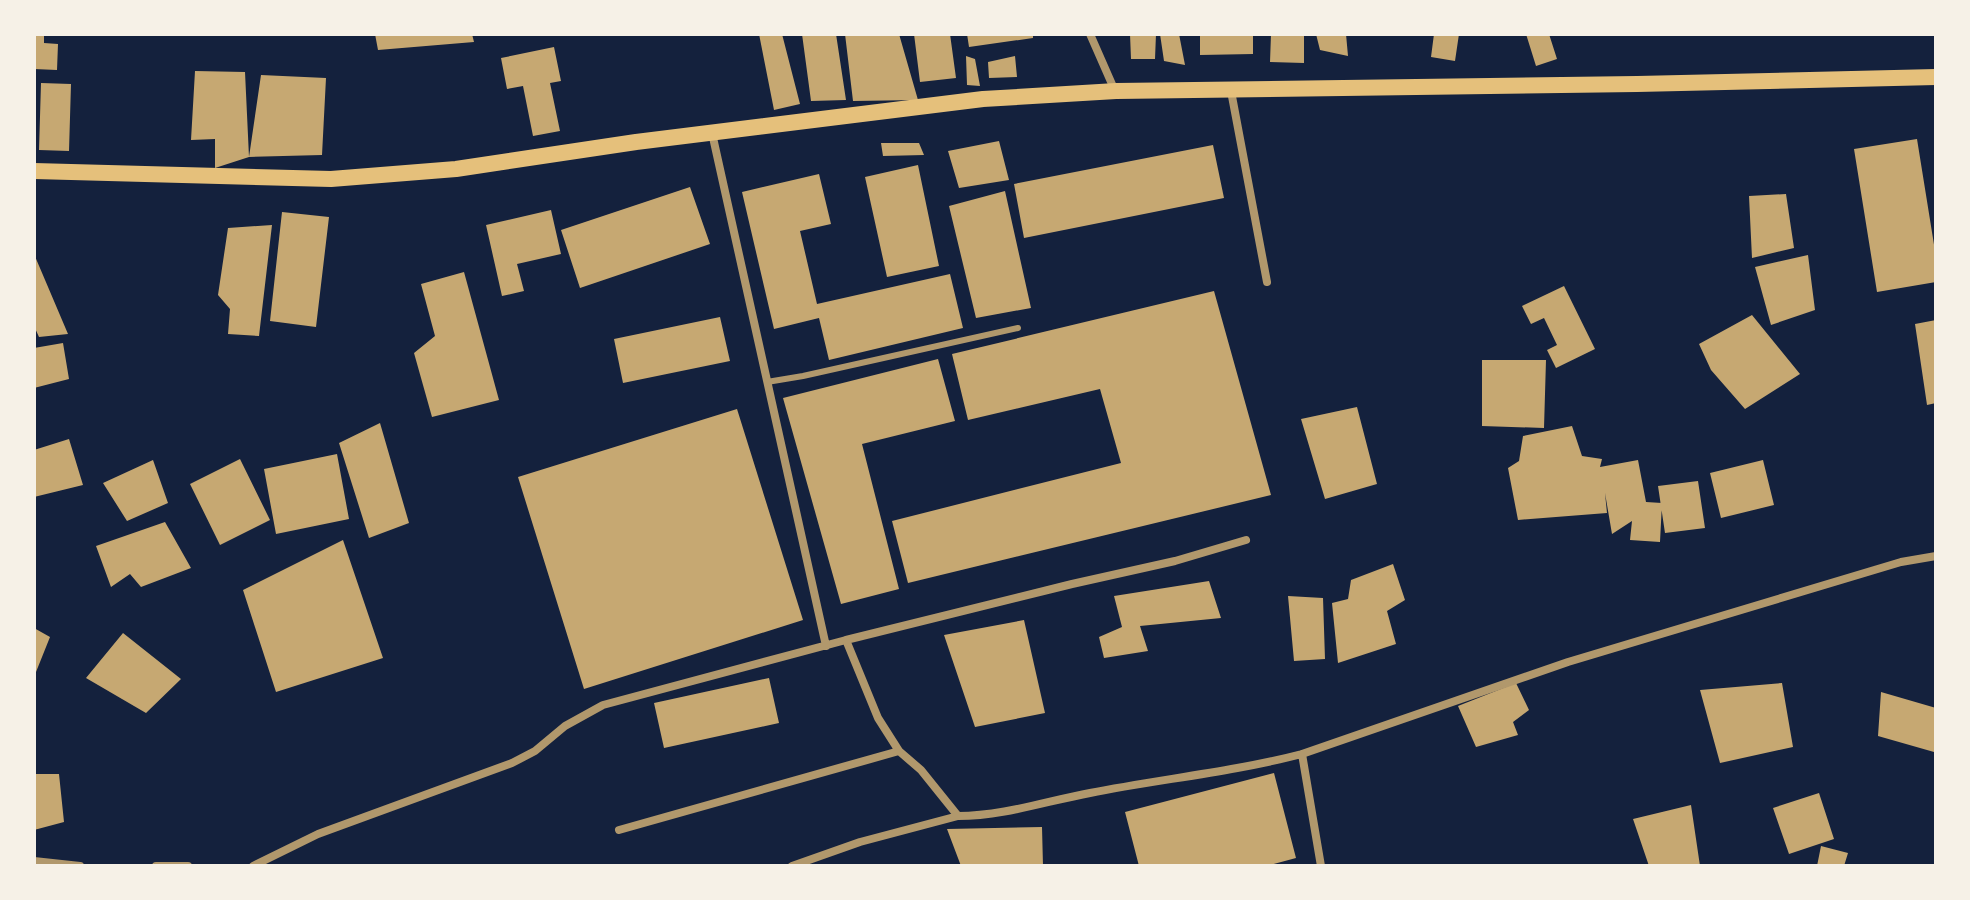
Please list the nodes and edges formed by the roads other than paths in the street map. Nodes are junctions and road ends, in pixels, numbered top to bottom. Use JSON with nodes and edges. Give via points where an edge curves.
{"nodes":[{"id":1,"x":1090,"y":34,"type":"edge"},
{"id":2,"x":1936,"y":77,"type":"edge"},
{"id":3,"x":1116,"y":91,"type":"junction"},
{"id":4,"x":1231,"y":91,"type":"junction"},
{"id":5,"x":712,"y":132,"type":"junction"},
{"id":6,"x":34,"y":171,"type":"edge"},
{"id":7,"x":1267,"y":282,"type":"dead end"},
{"id":8,"x":1018,"y":328,"type":"dead end"},
{"id":9,"x":767,"y":382,"type":"junction"},
{"id":10,"x":1246,"y":540,"type":"dead end"},
{"id":11,"x":1936,"y":556,"type":"edge"},
{"id":12,"x":846,"y":640,"type":"junction"},
{"id":13,"x":826,"y":646,"type":"junction"},
{"id":14,"x":899,"y":751,"type":"junction"},
{"id":15,"x":1302,"y":754,"type":"junction"},
{"id":16,"x":958,"y":816,"type":"junction"},
{"id":17,"x":619,"y":830,"type":"dead end"},
{"id":18,"x":34,"y":861,"type":"edge"},
{"id":19,"x":80,"y":866,"type":"edge"},
{"id":20,"x":156,"y":866,"type":"edge"},
{"id":21,"x":188,"y":866,"type":"edge"},
{"id":22,"x":253,"y":866,"type":"edge"},
{"id":23,"x":792,"y":866,"type":"edge"},
{"id":24,"x":1321,"y":866,"type":"edge"}],
"edges":[{"from":1,"to":3,"type":"street"},
{"from":2,"to":4,"type":"main road"},
{"from":3,"to":4,"type":"main road"},
{"from":3,"to":5,"type":"main road","via":[[983,99]]},
{"from":4,"to":7,"type":"street"},
{"from":5,"to":6,"type":"main road","via":[[456,169],[331,179]]},
{"from":5,"to":9,"type":"street"},
{"from":8,"to":9,"type":"lane"},
{"from":9,"to":13,"type":"street"},
{"from":10,"to":12,"type":"street"},
{"from":11,"to":15,"type":"street","via":[[1609,649]]},
{"from":12,"to":13,"type":"street"},
{"from":12,"to":14,"type":"street","via":[[878,718]]},
{"from":13,"to":22,"type":"street","via":[[603,705],[512,763],[318,834]]},
{"from":14,"to":16,"type":"street"},
{"from":14,"to":17,"type":"street"},
{"from":15,"to":16,"type":"street","via":[[981,816]]},
{"from":15,"to":24,"type":"street"},
{"from":16,"to":23,"type":"street"},
{"from":18,"to":19,"type":"street"},
{"from":20,"to":21,"type":"street"}]}
